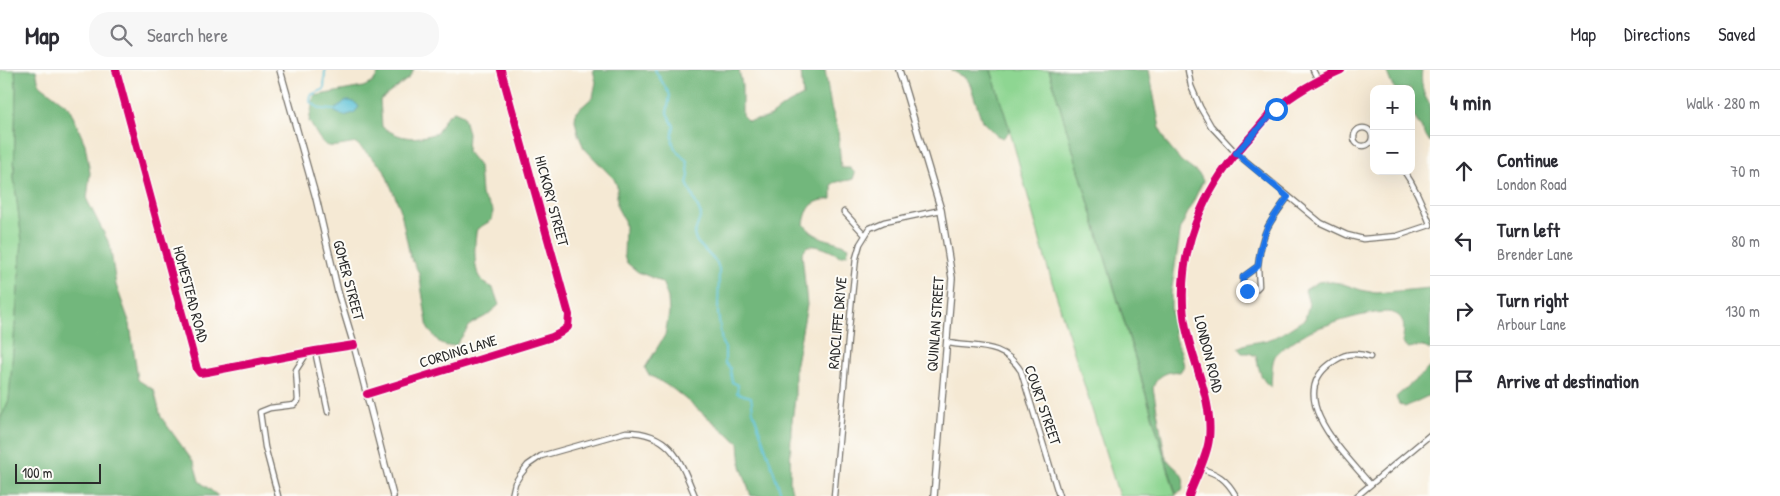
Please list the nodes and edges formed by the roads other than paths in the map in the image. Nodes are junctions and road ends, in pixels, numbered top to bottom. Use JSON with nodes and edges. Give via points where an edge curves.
{"nodes":[{"id":1,"x":116,"y":70,"type":"edge"},
{"id":2,"x":280,"y":70,"type":"edge"},
{"id":3,"x":501,"y":70,"type":"edge"},
{"id":4,"x":899,"y":70,"type":"edge"},
{"id":5,"x":1188,"y":70,"type":"edge"},
{"id":6,"x":1313,"y":70,"type":"edge"},
{"id":7,"x":1341,"y":70,"type":"edge"},
{"id":8,"x":1318,"y":80,"type":"junction"},
{"id":9,"x":1373,"y":138,"type":"edge"},
{"id":10,"x":1236,"y":153,"type":"junction"},
{"id":11,"x":1407,"y":175,"type":"edge"},
{"id":12,"x":1288,"y":197,"type":"junction"},
{"id":13,"x":941,"y":210,"type":"junction"},
{"id":14,"x":844,"y":212,"type":"dead end"},
{"id":15,"x":1430,"y":225,"type":"edge"},
{"id":16,"x":865,"y":235,"type":"junction"},
{"id":17,"x":1258,"y":266,"type":"junction"},
{"id":18,"x":558,"y":334,"type":"joint"},
{"id":19,"x":948,"y":343,"type":"junction"},
{"id":20,"x":354,"y":345,"type":"junction"},
{"id":21,"x":315,"y":351,"type":"junction"},
{"id":22,"x":306,"y":353,"type":"junction"},
{"id":23,"x":1370,"y":357,"type":"dead end"},
{"id":24,"x":367,"y":394,"type":"junction"},
{"id":25,"x":328,"y":412,"type":"dead end"},
{"id":26,"x":1430,"y":436,"type":"edge"},
{"id":27,"x":1199,"y":468,"type":"junction"},
{"id":28,"x":1370,"y":484,"type":"junction"},
{"id":29,"x":278,"y":496,"type":"edge"},
{"id":30,"x":393,"y":496,"type":"edge"},
{"id":31,"x":512,"y":496,"type":"edge"},
{"id":32,"x":696,"y":496,"type":"edge"},
{"id":33,"x":834,"y":496,"type":"edge"},
{"id":34,"x":934,"y":496,"type":"edge"},
{"id":35,"x":1059,"y":496,"type":"edge"},
{"id":36,"x":1189,"y":496,"type":"edge"},
{"id":37,"x":1236,"y":496,"type":"edge"},
{"id":38,"x":1357,"y":496,"type":"edge"}],
"edges":[{"from":1,"to":22,"type":"street","name":"HOMESTEAD ROAD","via":[[197,369],[200,373],[207,372]]},
{"from":2,"to":20,"type":"street","name":"GOMER STREET"},
{"from":3,"to":18,"type":"street","name":"HICKORY STREET","via":[[569,316],[568,327]]},
{"from":4,"to":13,"type":"street","name":"QUINLAN STREET"},
{"from":5,"to":10,"type":"street","via":[[1191,86],[1211,126]]},
{"from":6,"to":8,"type":"street"},
{"from":7,"to":8,"type":"street","name":"LONDON ROAD"},
{"from":8,"to":10,"type":"street","name":"LONDON ROAD","via":[[1276,109]]},
{"from":9,"to":9,"type":"street","via":[[1366,128],[1357,129],[1354,136],[1355,142],[1361,146]]},
{"from":10,"to":12,"type":"street"},
{"from":10,"to":27,"type":"street","name":"LONDON ROAD","via":[[1207,197],[1192,231],[1184,263],[1186,328],[1209,413],[1209,440]]},
{"from":11,"to":15,"type":"street"},
{"from":12,"to":15,"type":"street","via":[[1321,223],[1356,237],[1385,238]]},
{"from":12,"to":17,"type":"street","via":[[1265,229]]},
{"from":13,"to":16,"type":"street","via":[[884,222],[870,228]]},
{"from":13,"to":19,"type":"street","name":"QUINLAN STREET","via":[[952,278]]},
{"from":14,"to":16,"type":"street"},
{"from":16,"to":33,"type":"street","name":"RADCLIFFE DRIVE","via":[[856,258]]},
{"from":17,"to":17,"type":"street","via":[[1243,277],[1243,287],[1247,291],[1259,286]]},
{"from":18,"to":24,"type":"street","name":"CORDING LANE"},
{"from":19,"to":34,"type":"street","name":"QUINLAN STREET"},
{"from":19,"to":35,"type":"street","name":"COURT STREET","via":[[990,347],[1015,362],[1021,371]]},
{"from":20,"to":21,"type":"street","name":"HOMESTEAD ROAD"},
{"from":20,"to":24,"type":"street","name":"GOMER STREET"},
{"from":21,"to":22,"type":"street","name":"HOMESTEAD ROAD"},
{"from":21,"to":25,"type":"street"},
{"from":22,"to":29,"type":"street","via":[[296,370],[298,401],[294,405],[260,412]]},
{"from":23,"to":28,"type":"street","via":[[1355,353],[1339,357],[1320,375],[1314,391],[1320,421]]},
{"from":24,"to":30,"type":"street","name":"GOMER STREET"},
{"from":26,"to":28,"type":"street"},
{"from":27,"to":36,"type":"street","name":"LONDON ROAD"},
{"from":27,"to":37,"type":"street","via":[[1223,478]]},
{"from":28,"to":38,"type":"street"},
{"from":31,"to":32,"type":"street","via":[[520,475],[541,456],[626,432],[649,435],[670,448]]}]}
